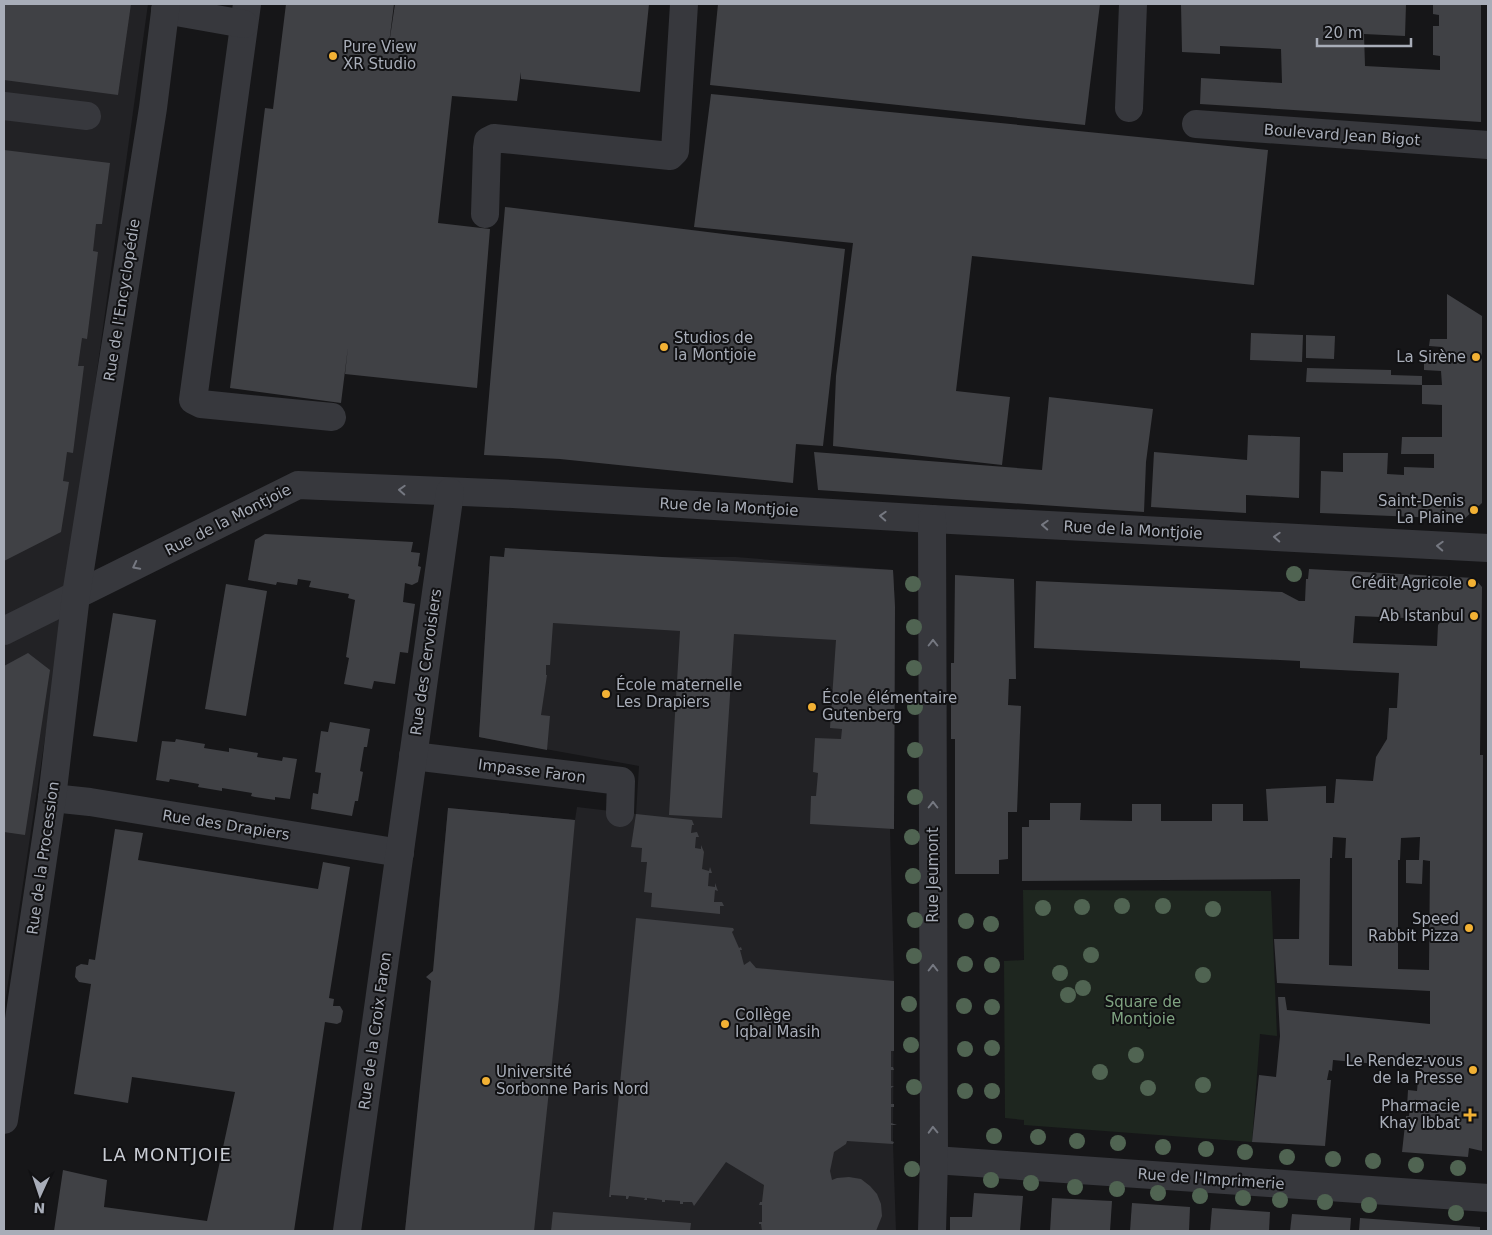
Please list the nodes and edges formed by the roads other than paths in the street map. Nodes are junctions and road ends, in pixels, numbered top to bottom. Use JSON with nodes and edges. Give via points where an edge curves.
{"nodes":[{"id":1,"x":684,"y":4,"type":"edge"},
{"id":2,"x":1133,"y":4,"type":"edge"},
{"id":3,"x":165,"y":7,"type":"edge"},
{"id":4,"x":245,"y":14,"type":"edge"},
{"id":5,"x":4,"y":106,"type":"edge"},
{"id":6,"x":1130,"y":108,"type":"dead end"},
{"id":7,"x":87,"y":116,"type":"dead end"},
{"id":8,"x":1196,"y":124,"type":"dead end"},
{"id":9,"x":1488,"y":145,"type":"edge"},
{"id":10,"x":485,"y":214,"type":"dead end"},
{"id":11,"x":332,"y":417,"type":"dead end"},
{"id":12,"x":450,"y":492,"type":"junction"},
{"id":13,"x":932,"y":519,"type":"junction"},
{"id":14,"x":1488,"y":548,"type":"edge"},
{"id":15,"x":76,"y":595,"type":"junction"},
{"id":16,"x":4,"y":631,"type":"edge"},
{"id":17,"x":413,"y":756,"type":"junction"},
{"id":18,"x":52,"y":798,"type":"junction"},
{"id":19,"x":620,"y":813,"type":"dead end"},
{"id":20,"x":401,"y":842,"type":"junction"},
{"id":21,"x":4,"y":1120,"type":"edge"},
{"id":22,"x":934,"y":1160,"type":"junction"},
{"id":23,"x":1488,"y":1198,"type":"edge"},
{"id":24,"x":347,"y":1231,"type":"edge"},
{"id":25,"x":932,"y":1231,"type":"edge"}],
"edges":[{"from":1,"to":10,"type":"street","via":[[675,152],[670,156],[494,138],[488,141],[487,148]]},
{"from":2,"to":6,"type":"street"},
{"from":3,"to":4,"type":"street"},
{"from":3,"to":15,"type":"street","name":"Rue de l'Encyclopédie","via":[[153,108]]},
{"from":4,"to":11,"type":"street","via":[[193,400],[201,404]]},
{"from":5,"to":7,"type":"street"},
{"from":8,"to":9,"type":"street","name":"Boulevard Jean Bigot"},
{"from":13,"to":12,"type":"street","name":"Rue de la Montjoie","one_way":true},
{"from":12,"to":15,"type":"street","name":"Rue de la Montjoie","one_way":true,"via":[[298,485]]},
{"from":12,"to":17,"type":"street","name":"Rue des Cervoisiers"},
{"from":14,"to":13,"type":"street","name":"Rue de la Montjoie","one_way":true},
{"from":22,"to":13,"type":"street","name":"Rue Jeumont","one_way":true},
{"from":15,"to":16,"type":"street","name":"Rue de la Montjoie"},
{"from":15,"to":18,"type":"street","name":"Rue de la Procession"},
{"from":17,"to":19,"type":"street","name":"Impasse Faron","via":[[621,781]]},
{"from":17,"to":20,"type":"street","name":"Rue des Cervoisiers"},
{"from":18,"to":20,"type":"street","name":"Rue des Drapiers"},
{"from":18,"to":21,"type":"street","name":"Rue de la Procession"},
{"from":20,"to":24,"type":"street","name":"Rue de la Croix Faron"},
{"from":22,"to":23,"type":"street","name":"Rue de l'Imprimerie"},
{"from":22,"to":25,"type":"street","name":"Rue Jeumont"}]}
